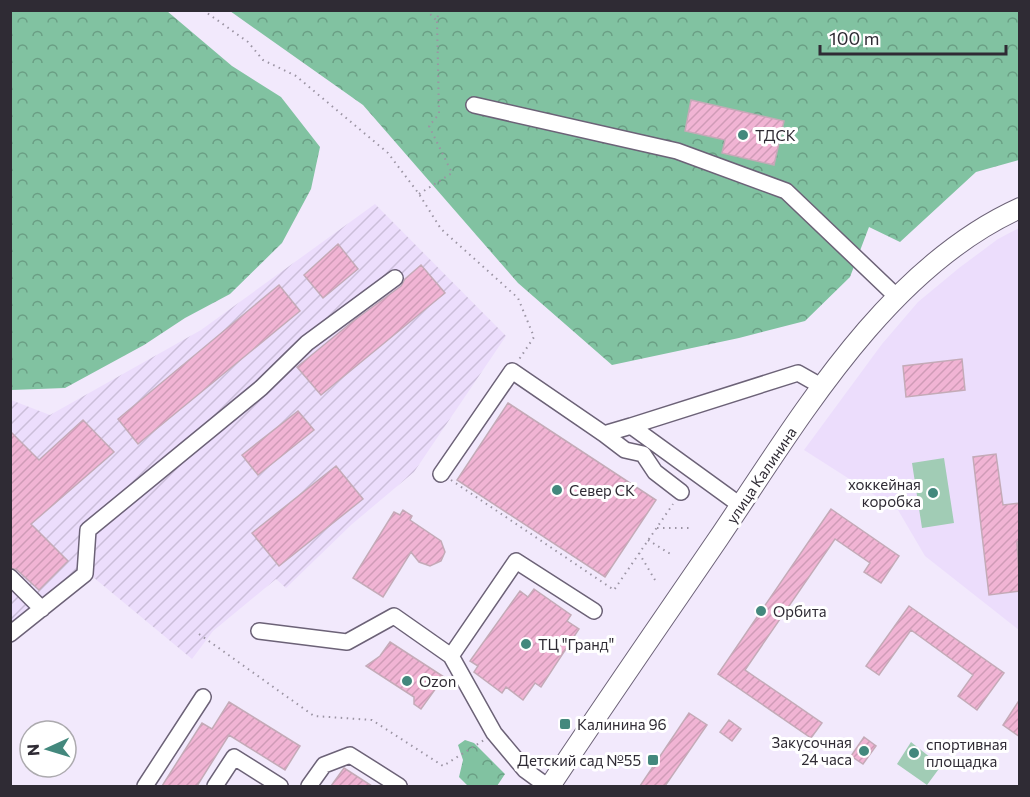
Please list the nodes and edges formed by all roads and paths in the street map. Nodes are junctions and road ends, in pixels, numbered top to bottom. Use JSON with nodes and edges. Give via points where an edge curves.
{"nodes":[{"id":1,"x":203,"y":10,"type":"edge"},
{"id":2,"x":426,"y":10,"type":"edge"},
{"id":3,"x":438,"y":10,"type":"edge"},
{"id":4,"x":436,"y":21,"type":"junction"},
{"id":5,"x":474,"y":105,"type":"dead end"},
{"id":6,"x":419,"y":194,"type":"junction"},
{"id":7,"x":1020,"y":208,"type":"edge"},
{"id":8,"x":395,"y":278,"type":"dead end"},
{"id":9,"x":896,"y":296,"type":"junction"},
{"id":10,"x":512,"y":371,"type":"junction"},
{"id":11,"x":820,"y":386,"type":"junction"},
{"id":12,"x":631,"y":426,"type":"junction"},
{"id":13,"x":604,"y":434,"type":"junction"},
{"id":14,"x":441,"y":474,"type":"joint"},
{"id":15,"x":681,"y":492,"type":"joint"},
{"id":16,"x":740,"y":506,"type":"junction"},
{"id":17,"x":657,"y":528,"type":"junction"},
{"id":18,"x":691,"y":528,"type":"dead end"},
{"id":19,"x":648,"y":540,"type":"junction"},
{"id":20,"x":639,"y":554,"type":"junction"},
{"id":21,"x":672,"y":555,"type":"dead end"},
{"id":22,"x":10,"y":577,"type":"edge"},
{"id":23,"x":655,"y":580,"type":"dead end"},
{"id":24,"x":42,"y":609,"type":"junction"},
{"id":25,"x":594,"y":611,"type":"dead end"},
{"id":26,"x":259,"y":632,"type":"dead end"},
{"id":27,"x":10,"y":634,"type":"edge"},
{"id":28,"x":199,"y":634,"type":"dead end"},
{"id":29,"x":451,"y":656,"type":"junction"},
{"id":30,"x":203,"y":697,"type":"dead end"},
{"id":31,"x":494,"y":734,"type":"junction"},
{"id":32,"x":145,"y":786,"type":"edge"},
{"id":33,"x":215,"y":786,"type":"edge"},
{"id":34,"x":280,"y":786,"type":"edge"},
{"id":35,"x":309,"y":786,"type":"edge"},
{"id":36,"x":399,"y":786,"type":"edge"},
{"id":37,"x":548,"y":786,"type":"edge"}],
"edges":[{"from":1,"to":6,"type":"path","via":[[248,42],[263,60],[296,76],[388,153]]},
{"from":2,"to":4,"type":"path"},
{"from":3,"to":4,"type":"path"},
{"from":4,"to":6,"type":"path","via":[[438,114],[429,126],[452,172]]},
{"from":5,"to":9,"type":"street","via":[[677,151],[786,191]]},
{"from":6,"to":10,"type":"path","via":[[441,229],[518,298],[534,337]]},
{"from":7,"to":9,"type":"main road","name":"улица Калинина","via":[[991,221]]},
{"from":8,"to":24,"type":"street","via":[[307,343],[261,388],[88,530],[85,574]]},
{"from":9,"to":11,"type":"main road","name":"улица Калинина"},
{"from":10,"to":13,"type":"street"},
{"from":10,"to":14,"type":"street"},
{"from":11,"to":12,"type":"street","via":[[798,373]]},
{"from":11,"to":16,"type":"main road","name":"улица Калинина"},
{"from":12,"to":13,"type":"street"},
{"from":12,"to":16,"type":"street"},
{"from":13,"to":15,"type":"street","via":[[625,450],[643,454],[655,472]]},
{"from":14,"to":20,"type":"path","via":[[614,590]]},
{"from":15,"to":17,"type":"path"},
{"from":16,"to":37,"type":"main road","name":"улица Калинина"},
{"from":17,"to":18,"type":"path"},
{"from":17,"to":19,"type":"path"},
{"from":19,"to":20,"type":"path"},
{"from":19,"to":21,"type":"path"},
{"from":20,"to":23,"type":"path"},
{"from":22,"to":24,"type":"street"},
{"from":24,"to":27,"type":"street"},
{"from":25,"to":29,"type":"street","via":[[516,561]]},
{"from":26,"to":29,"type":"street","via":[[348,642],[394,616]]},
{"from":28,"to":31,"type":"path","via":[[314,716],[372,720],[443,766]]},
{"from":29,"to":31,"type":"street"},
{"from":30,"to":32,"type":"street"},
{"from":31,"to":37,"type":"street","via":[[525,770]]},
{"from":33,"to":34,"type":"street","via":[[234,757]]},
{"from":35,"to":36,"type":"street","via":[[324,765],[350,755]]}]}
